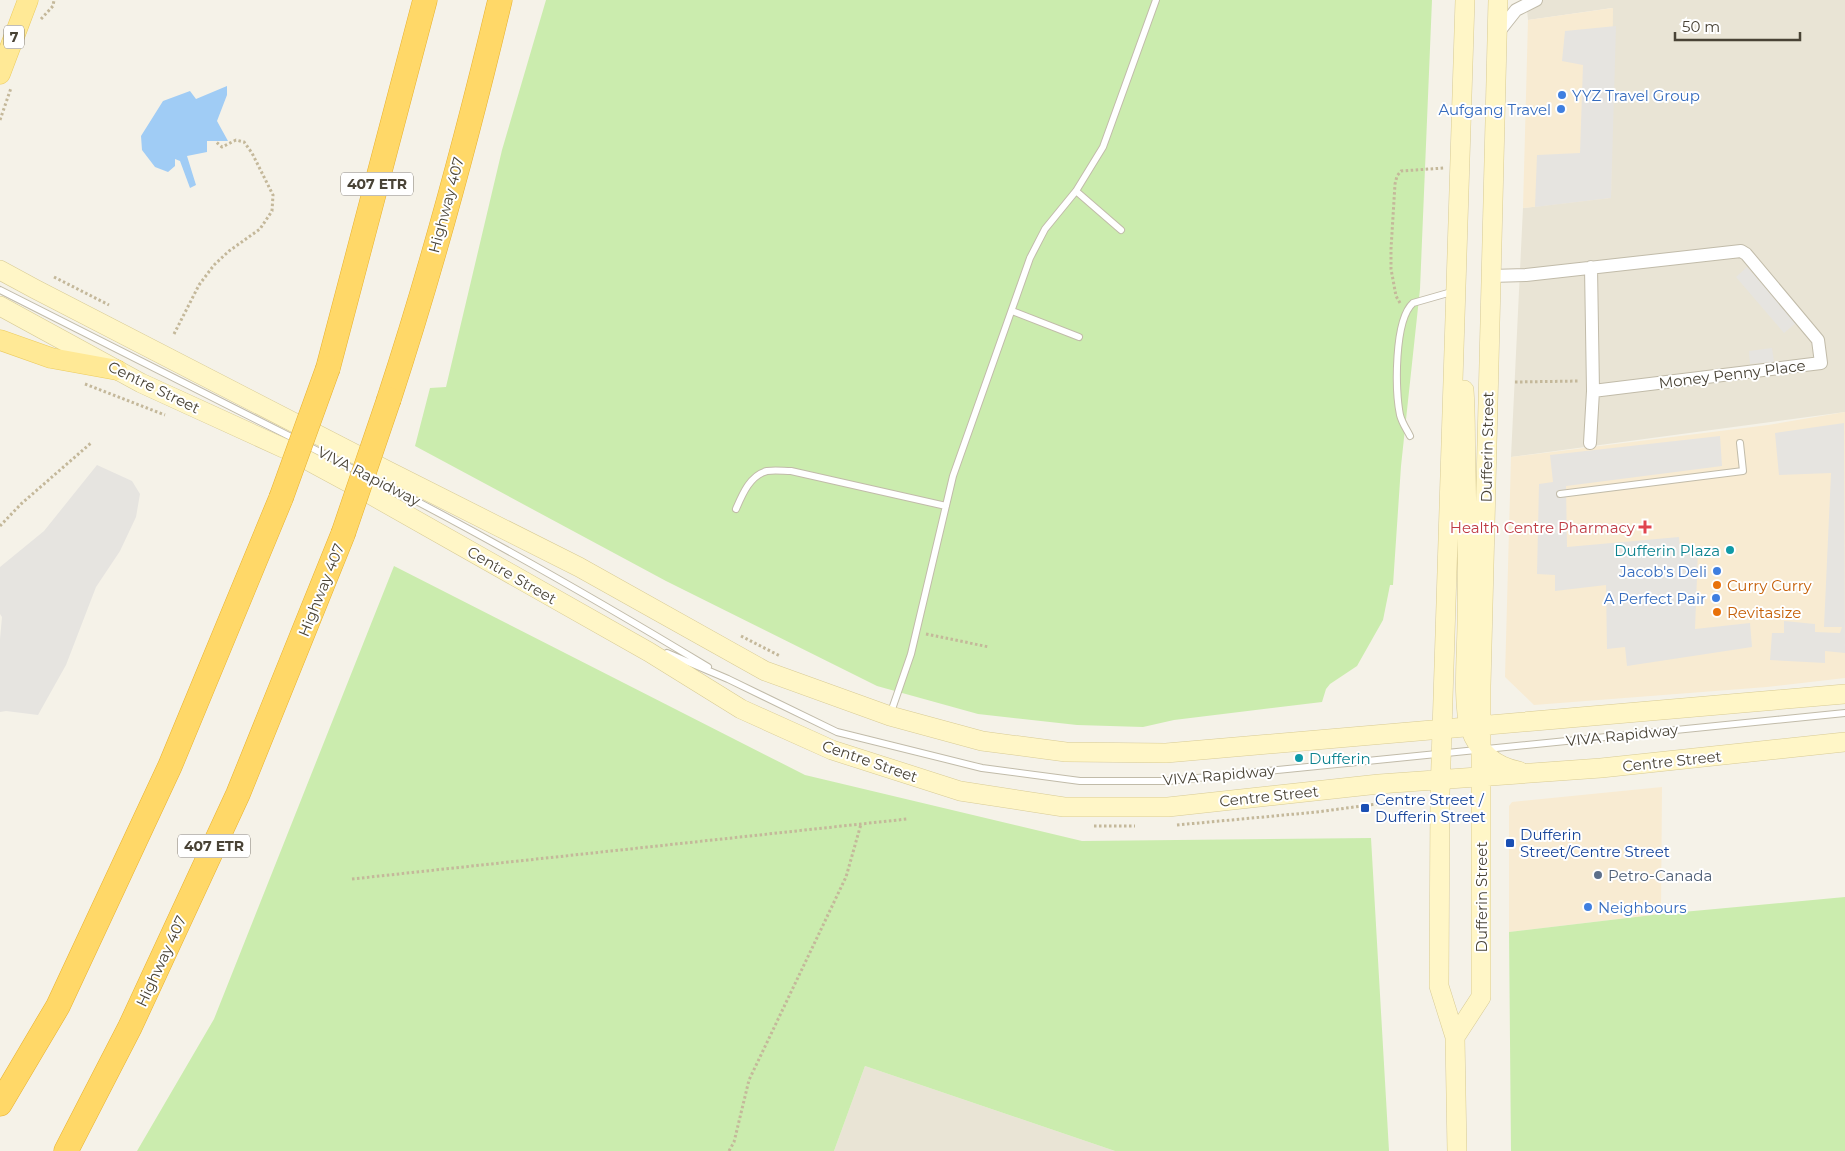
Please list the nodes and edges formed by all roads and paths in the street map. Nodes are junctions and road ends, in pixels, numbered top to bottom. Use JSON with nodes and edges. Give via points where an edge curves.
{"nodes":[{"id":1,"x":28,"y":0,"type":"edge"},
{"id":2,"x":425,"y":0,"type":"edge"},
{"id":3,"x":500,"y":0,"type":"edge"},
{"id":4,"x":1156,"y":0,"type":"edge"},
{"id":5,"x":1465,"y":0,"type":"edge"},
{"id":6,"x":1498,"y":0,"type":"edge"},
{"id":7,"x":1536,"y":0,"type":"edge"},
{"id":8,"x":1497,"y":34,"type":"junction"},
{"id":9,"x":0,"y":74,"type":"edge"},
{"id":10,"x":1518,"y":112,"type":"dead end"},
{"id":11,"x":1541,"y":112,"type":"dead end"},
{"id":12,"x":215,"y":141,"type":"dead end"},
{"id":13,"x":1460,"y":167,"type":"junction"},
{"id":14,"x":1076,"y":191,"type":"junction"},
{"id":15,"x":1120,"y":230,"type":"dead end"},
{"id":16,"x":1591,"y":267,"type":"junction"},
{"id":17,"x":0,"y":270,"type":"edge"},
{"id":18,"x":46,"y":273,"type":"dead end"},
{"id":19,"x":1491,"y":276,"type":"junction"},
{"id":20,"x":0,"y":290,"type":"edge"},
{"id":21,"x":1456,"y":297,"type":"junction"},
{"id":22,"x":0,"y":306,"type":"edge"},
{"id":23,"x":114,"y":308,"type":"dead end"},
{"id":24,"x":1012,"y":311,"type":"junction"},
{"id":25,"x":1406,"y":314,"type":"junction"},
{"id":26,"x":174,"y":334,"type":"dead end"},
{"id":27,"x":167,"y":336,"type":"dead end"},
{"id":28,"x":1079,"y":337,"type":"dead end"},
{"id":29,"x":0,"y":340,"type":"edge"},
{"id":30,"x":176,"y":340,"type":"dead end"},
{"id":31,"x":117,"y":370,"type":"junction"},
{"id":32,"x":1516,"y":382,"type":"dead end"},
{"id":33,"x":1593,"y":386,"type":"junction"},
{"id":34,"x":1410,"y":436,"type":"dead end"},
{"id":35,"x":91,"y":443,"type":"dead end"},
{"id":36,"x":1590,"y":443,"type":"dead end"},
{"id":37,"x":1740,"y":443,"type":"dead end"},
{"id":38,"x":1560,"y":494,"type":"dead end"},
{"id":39,"x":946,"y":506,"type":"junction"},
{"id":40,"x":736,"y":509,"type":"dead end"},
{"id":41,"x":0,"y":526,"type":"edge"},
{"id":42,"x":602,"y":626,"type":"junction"},
{"id":43,"x":916,"y":631,"type":"junction"},
{"id":44,"x":739,"y":634,"type":"dead end"},
{"id":45,"x":989,"y":647,"type":"dead end"},
{"id":46,"x":786,"y":660,"type":"dead end"},
{"id":47,"x":728,"y":679,"type":"junction"},
{"id":48,"x":1845,"y":694,"type":"edge"},
{"id":49,"x":1845,"y":713,"type":"edge"},
{"id":50,"x":890,"y":716,"type":"junction"},
{"id":51,"x":1475,"y":725,"type":"junction"},
{"id":52,"x":1442,"y":728,"type":"junction"},
{"id":53,"x":1845,"y":742,"type":"edge"},
{"id":54,"x":1481,"y":749,"type":"junction"},
{"id":55,"x":1441,"y":753,"type":"junction"},
{"id":56,"x":1535,"y":773,"type":"junction"},
{"id":57,"x":1481,"y":776,"type":"junction"},
{"id":58,"x":1441,"y":779,"type":"junction"},
{"id":59,"x":907,"y":818,"type":"dead end"},
{"id":60,"x":861,"y":823,"type":"junction"},
{"id":61,"x":352,"y":879,"type":"dead end"},
{"id":62,"x":1455,"y":1037,"type":"junction"},
{"id":63,"x":0,"y":1104,"type":"edge"},
{"id":64,"x":66,"y":1151,"type":"edge"},
{"id":65,"x":729,"y":1151,"type":"edge"},
{"id":66,"x":1457,"y":1151,"type":"edge"}],
"edges":[{"from":1,"to":9,"type":"main road","number":"7"},
{"from":2,"to":63,"type":"highway","number":"407 ETR","bridge":true,"via":[[328,368],[280,498],[170,766],[58,1006]]},
{"from":3,"to":64,"type":"highway","name":"Highway 407","number":"407 ETR","bridge":true,"via":[[416,316],[343,534],[238,794],[130,1027]]},
{"from":4,"to":14,"type":"lane","via":[[1104,148]]},
{"from":5,"to":13,"type":"main road"},
{"from":6,"to":8,"type":"main road","name":"Dufferin Street"},
{"from":7,"to":8,"type":"street","via":[[1516,10]]},
{"from":8,"to":19,"type":"main road","name":"Dufferin Street"},
{"from":10,"to":11,"type":"path"},
{"from":12,"to":26,"type":"path","via":[[222,147],[236,140],[244,142],[273,195],[272,211],[260,229],[229,251],[209,272]]},
{"from":13,"to":21,"type":"main road"},
{"from":13,"to":25,"type":"path","via":[[1402,171],[1397,176],[1391,269],[1396,296]]},
{"from":14,"to":15,"type":"lane"},
{"from":14,"to":24,"type":"lane","via":[[1045,229],[1030,258]]},
{"from":16,"to":19,"type":"street","name":"Money Penny Place"},
{"from":16,"to":33,"type":"street"},
{"from":16,"to":33,"type":"street","name":"Money Penny Place","via":[[1741,251],[1818,340],[1820,363]]},
{"from":17,"to":50,"type":"main road","via":[[579,567],[764,671]]},
{"from":18,"to":23,"type":"path"},
{"from":19,"to":51,"type":"main road","name":"Dufferin Street"},
{"from":20,"to":47,"type":"lane","name":"VIVA Rapidway","via":[[434,509],[594,598]]},
{"from":21,"to":25,"type":"lane","via":[[1413,303]]},
{"from":21,"to":51,"type":"main road","via":[[1465,398],[1466,679]]},
{"from":21,"to":52,"type":"main road"},
{"from":22,"to":31,"type":"main road","name":"Centre Street"},
{"from":24,"to":28,"type":"lane"},
{"from":24,"to":39,"type":"lane","via":[[953,476]]},
{"from":25,"to":34,"type":"lane","via":[[1399,341],[1396,380],[1401,418]]},
{"from":27,"to":30,"type":"path"},
{"from":29,"to":31,"type":"main road","via":[[51,358]]},
{"from":31,"to":42,"type":"main road","name":"Centre Street","via":[[292,452]]},
{"from":32,"to":33,"type":"path"},
{"from":33,"to":36,"type":"street"},
{"from":35,"to":41,"type":"path"},
{"from":37,"to":38,"type":"lane","via":[[1743,471]]},
{"from":39,"to":40,"type":"lane","via":[[791,471],[767,471],[746,488]]},
{"from":39,"to":43,"type":"lane"},
{"from":42,"to":47,"type":"lane","name":"VIVA Rapidway"},
{"from":42,"to":58,"type":"main road","name":"Centre Street","via":[[741,709],[832,750],[960,791],[1064,807],[1168,807]]},
{"from":43,"to":45,"type":"path"},
{"from":43,"to":50,"type":"lane"},
{"from":44,"to":46,"type":"path"},
{"from":47,"to":55,"type":"lane","name":"VIVA Rapidway","via":[[837,732],[982,768],[1080,781],[1168,781]]},
{"from":48,"to":51,"type":"main road"},
{"from":49,"to":54,"type":"lane","name":"VIVA Rapidway"},
{"from":50,"to":52,"type":"main road","via":[[982,741],[1066,752],[1166,753]]},
{"from":51,"to":52,"type":"main road"},
{"from":51,"to":54,"type":"main road","name":"Dufferin Street"},
{"from":52,"to":55,"type":"main road"},
{"from":53,"to":56,"type":"main road","name":"Centre Street"},
{"from":54,"to":55,"type":"lane","name":"VIVA Rapidway"},
{"from":54,"to":56,"type":"main road","via":[[1493,762],[1512,770]]},
{"from":54,"to":57,"type":"main road","name":"Dufferin Street"},
{"from":55,"to":58,"type":"main road"},
{"from":56,"to":57,"type":"main road","name":"Centre Street"},
{"from":57,"to":58,"type":"main road","name":"Centre Street"},
{"from":57,"to":62,"type":"main road","name":"Dufferin Street","via":[[1481,996]]},
{"from":58,"to":62,"type":"main road","via":[[1439,986]]},
{"from":59,"to":60,"type":"path"},
{"from":60,"to":61,"type":"path"},
{"from":60,"to":65,"type":"path","via":[[846,877],[749,1080]]},
{"from":62,"to":66,"type":"main road"}]}
